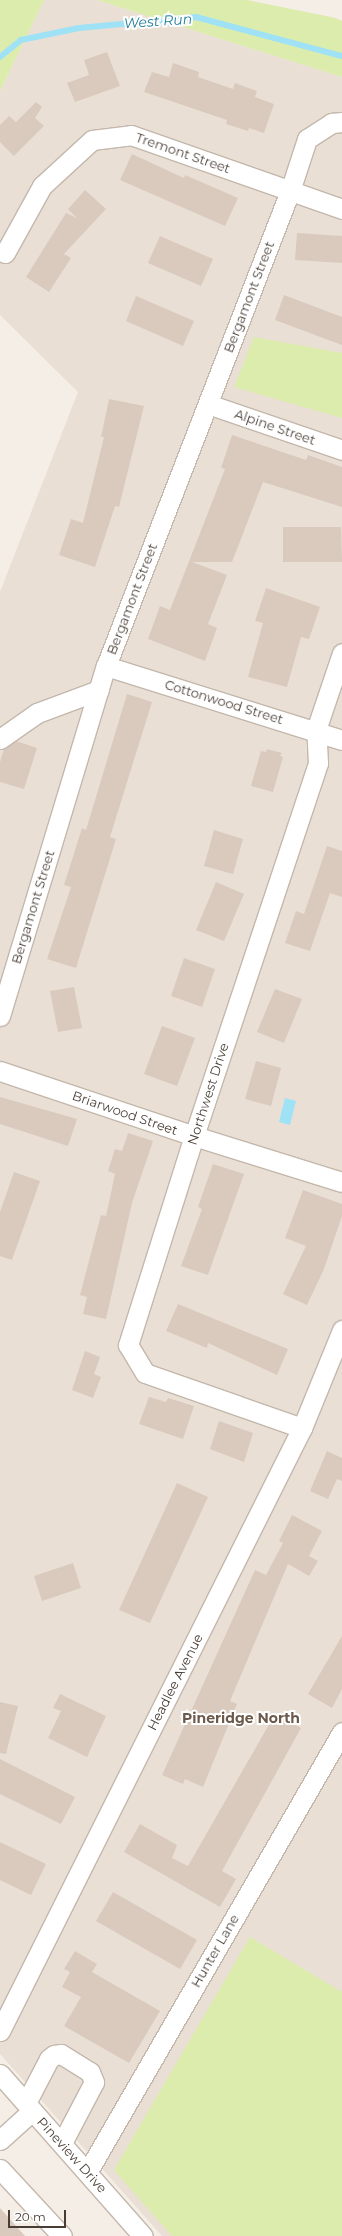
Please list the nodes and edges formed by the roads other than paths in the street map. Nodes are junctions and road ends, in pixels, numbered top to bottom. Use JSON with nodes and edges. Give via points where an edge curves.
{"nodes":[{"id":1,"x":342,"y":122,"type":"edge"},
{"id":2,"x":290,"y":191,"type":"junction"},
{"id":3,"x":342,"y":209,"type":"edge"},
{"id":4,"x":5,"y":253,"type":"dead end"},
{"id":5,"x":208,"y":404,"type":"junction"},
{"id":6,"x":342,"y":450,"type":"edge"},
{"id":7,"x":342,"y":653,"type":"edge"},
{"id":8,"x":106,"y":666,"type":"junction"},
{"id":9,"x":99,"y":690,"type":"junction"},
{"id":10,"x":316,"y":730,"type":"junction"},
{"id":11,"x":0,"y":739,"type":"edge"},
{"id":12,"x":342,"y":740,"type":"edge"},
{"id":13,"x":0,"y":1016,"type":"edge"},
{"id":14,"x":0,"y":1071,"type":"edge"},
{"id":15,"x":194,"y":1136,"type":"junction"},
{"id":16,"x":342,"y":1182,"type":"edge"},
{"id":17,"x":342,"y":1330,"type":"edge"},
{"id":18,"x":302,"y":1428,"type":"junction"},
{"id":19,"x":342,"y":1732,"type":"edge"},
{"id":20,"x":0,"y":2031,"type":"edge"},
{"id":21,"x":0,"y":2074,"type":"edge"},
{"id":22,"x":29,"y":2107,"type":"junction"},
{"id":23,"x":0,"y":2140,"type":"edge"},
{"id":24,"x":62,"y":2143,"type":"junction"},
{"id":25,"x":0,"y":2168,"type":"edge"},
{"id":26,"x":88,"y":2171,"type":"junction"},
{"id":27,"x":62,"y":2236,"type":"edge"},
{"id":28,"x":143,"y":2236,"type":"edge"}],
"edges":[{"from":1,"to":2,"type":"street","name":"Bergamont Street","via":[[332,123],[307,139]]},
{"from":2,"to":3,"type":"street","name":"Tremont Street"},
{"from":2,"to":4,"type":"street","name":"Tremont Street","via":[[131,135],[92,140],[42,186]]},
{"from":2,"to":5,"type":"street","name":"Bergamont Street"},
{"from":5,"to":6,"type":"street","name":"Alpine Street"},
{"from":5,"to":8,"type":"street","name":"Bergamont Street"},
{"from":7,"to":10,"type":"street","name":"Northwest Drive"},
{"from":8,"to":9,"type":"street","name":"Bergamont Street"},
{"from":8,"to":10,"type":"street","name":"Cottonwood Street"},
{"from":9,"to":11,"type":"street","via":[[37,713]]},
{"from":9,"to":13,"type":"street","name":"Bergamont Street"},
{"from":10,"to":12,"type":"street","name":"Cottonwood Street"},
{"from":10,"to":15,"type":"street","name":"Northwest Drive","via":[[318,763]]},
{"from":14,"to":15,"type":"street","name":"Briarwood Street"},
{"from":15,"to":16,"type":"street","name":"Briarwood Street"},
{"from":15,"to":18,"type":"street","name":"Northwest Drive","via":[[128,1345],[145,1373]]},
{"from":17,"to":18,"type":"street","name":"Headlee Avenue"},
{"from":18,"to":20,"type":"street","name":"Headlee Avenue"},
{"from":19,"to":26,"type":"street","name":"Hunter Lane"},
{"from":21,"to":22,"type":"street","name":"Pineview Drive"},
{"from":22,"to":23,"type":"street"},
{"from":22,"to":24,"type":"street","name":"Pineview Drive"},
{"from":22,"to":24,"type":"street","via":[[49,2059],[54,2055],[61,2054],[90,2072],[94,2082]]},
{"from":24,"to":26,"type":"street","name":"Pineview Drive"},
{"from":25,"to":27,"type":"street"},
{"from":26,"to":28,"type":"street","name":"Pineview Drive"}]}
